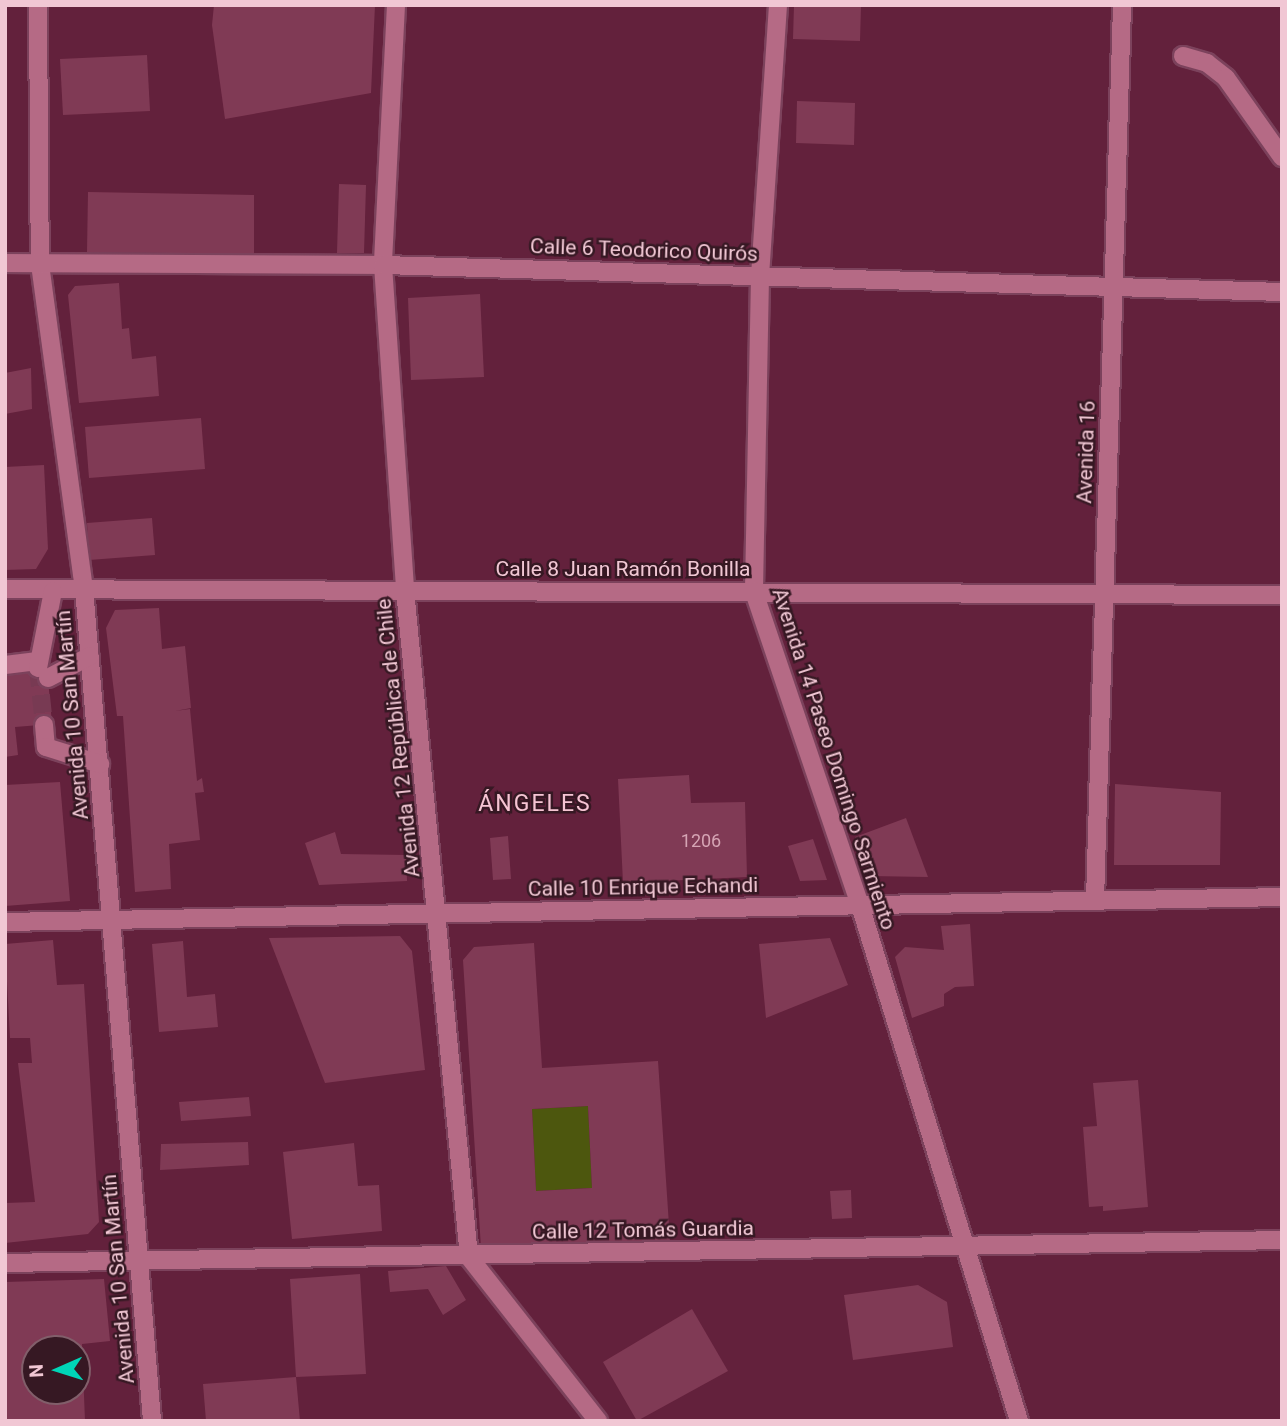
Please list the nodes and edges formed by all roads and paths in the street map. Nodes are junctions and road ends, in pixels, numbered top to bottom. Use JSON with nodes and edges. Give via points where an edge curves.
{"nodes":[{"id":1,"x":38,"y":5,"type":"edge"},
{"id":2,"x":396,"y":5,"type":"edge"},
{"id":3,"x":778,"y":5,"type":"edge"},
{"id":4,"x":1122,"y":5,"type":"edge"},
{"id":5,"x":1183,"y":56,"type":"dead end"},
{"id":6,"x":1282,"y":157,"type":"edge"},
{"id":7,"x":5,"y":263,"type":"edge"},
{"id":8,"x":40,"y":264,"type":"junction"},
{"id":9,"x":383,"y":265,"type":"junction"},
{"id":10,"x":760,"y":276,"type":"junction"},
{"id":11,"x":1114,"y":287,"type":"junction"},
{"id":12,"x":1282,"y":292,"type":"edge"},
{"id":13,"x":84,"y":588,"type":"junction"},
{"id":14,"x":5,"y":589,"type":"edge"},
{"id":15,"x":405,"y":590,"type":"junction"},
{"id":16,"x":53,"y":591,"type":"junction"},
{"id":17,"x":754,"y":592,"type":"junction"},
{"id":18,"x":1104,"y":594,"type":"junction"},
{"id":19,"x":1282,"y":595,"type":"edge"},
{"id":20,"x":90,"y":656,"type":"junction"},
{"id":21,"x":5,"y":665,"type":"edge"},
{"id":22,"x":41,"y":669,"type":"junction"},
{"id":23,"x":44,"y":725,"type":"tunnel mouth"},
{"id":24,"x":100,"y":764,"type":"junction"},
{"id":25,"x":1282,"y":897,"type":"edge"},
{"id":26,"x":1096,"y":900,"type":"junction"},
{"id":27,"x":859,"y":905,"type":"junction"},
{"id":28,"x":439,"y":914,"type":"junction"},
{"id":29,"x":114,"y":921,"type":"junction"},
{"id":30,"x":5,"y":922,"type":"edge"},
{"id":31,"x":1282,"y":1240,"type":"edge"},
{"id":32,"x":963,"y":1246,"type":"junction"},
{"id":33,"x":469,"y":1257,"type":"junction"},
{"id":34,"x":138,"y":1260,"type":"junction"},
{"id":35,"x":5,"y":1263,"type":"edge"},
{"id":36,"x":596,"y":1416,"type":"edge"},
{"id":37,"x":152,"y":1421,"type":"edge"},
{"id":38,"x":1019,"y":1421,"type":"edge"}],
"edges":[{"from":1,"to":8,"type":"street","name":"Avenida 10 San Martín"},
{"from":2,"to":9,"type":"street","name":"Avenida 12 República de Chile"},
{"from":3,"to":10,"type":"street","name":"Avenida 14 Paseo Domingo Sarmiento"},
{"from":4,"to":11,"type":"street","name":"Avenida 16"},
{"from":5,"to":6,"type":"street","via":[[1207,63],[1226,78]]},
{"from":7,"to":8,"type":"street","name":"Calle 6 Teodorico Quirós"},
{"from":8,"to":9,"type":"street","name":"Calle 6 Teodorico Quirós"},
{"from":8,"to":13,"type":"street","name":"Avenida 10 San Martín"},
{"from":9,"to":10,"type":"street","name":"Calle 6 Teodorico Quirós"},
{"from":9,"to":15,"type":"street","name":"Avenida 12 República de Chile"},
{"from":10,"to":11,"type":"street","name":"Calle 6 Teodorico Quirós"},
{"from":10,"to":17,"type":"street","name":"Avenida 14 Paseo Domingo Sarmiento"},
{"from":11,"to":12,"type":"street","name":"Calle 6 Teodorico Quirós"},
{"from":11,"to":18,"type":"street","name":"Avenida 16"},
{"from":13,"to":15,"type":"street","name":"Calle 8 Juan Ramón Bonilla"},
{"from":13,"to":16,"type":"street","name":"Calle 8 Juan Ramón Bonilla"},
{"from":13,"to":20,"type":"street","name":"Avenida 10 San Martín"},
{"from":14,"to":16,"type":"street","name":"Calle 8 Juan Ramón Bonilla"},
{"from":15,"to":17,"type":"street","name":"Calle 8 Juan Ramón Bonilla"},
{"from":15,"to":28,"type":"street","name":"Avenida 12 República de Chile"},
{"from":16,"to":22,"type":"street"},
{"from":17,"to":18,"type":"street","name":"Calle 8 Juan Ramón Bonilla"},
{"from":17,"to":27,"type":"street","name":"Avenida 14 Paseo Domingo Sarmiento"},
{"from":18,"to":19,"type":"street","name":"Calle 8 Juan Ramón Bonilla"},
{"from":18,"to":26,"type":"street","name":"Avenida 16"},
{"from":20,"to":22,"type":"street"},
{"from":20,"to":24,"type":"street","name":"Avenida 10 San Martín"},
{"from":21,"to":22,"type":"street"},
{"from":23,"to":24,"type":"street","via":[[46,747]]},
{"from":24,"to":29,"type":"street","name":"Avenida 10 San Martín"},
{"from":25,"to":26,"type":"street","name":"Calle 10 Enrique Echandi"},
{"from":26,"to":27,"type":"street","name":"Calle 10 Enrique Echandi"},
{"from":27,"to":28,"type":"street","name":"Calle 10 Enrique Echandi"},
{"from":27,"to":32,"type":"street","name":"Avenida 14 Paseo Domingo Sarmiento"},
{"from":28,"to":29,"type":"street","name":"Calle 10 Enrique Echandi"},
{"from":28,"to":33,"type":"street","name":"Avenida 12 República de Chile"},
{"from":29,"to":30,"type":"street","name":"Calle 10 Enrique Echandi"},
{"from":29,"to":34,"type":"street","name":"Avenida 10 San Martín"},
{"from":31,"to":32,"type":"street","name":"Calle 12 Tomás Guardia"},
{"from":32,"to":33,"type":"street","name":"Calle 12 Tomás Guardia"},
{"from":32,"to":38,"type":"street","name":"Avenida 14 Paseo Domingo Sarmiento"},
{"from":33,"to":34,"type":"street","name":"Calle 12 Tomás Guardia"},
{"from":33,"to":36,"type":"street"},
{"from":34,"to":35,"type":"street","name":"Calle 12 Tomás Guardia"},
{"from":34,"to":37,"type":"street","name":"Avenida 10 San Martín"}]}
